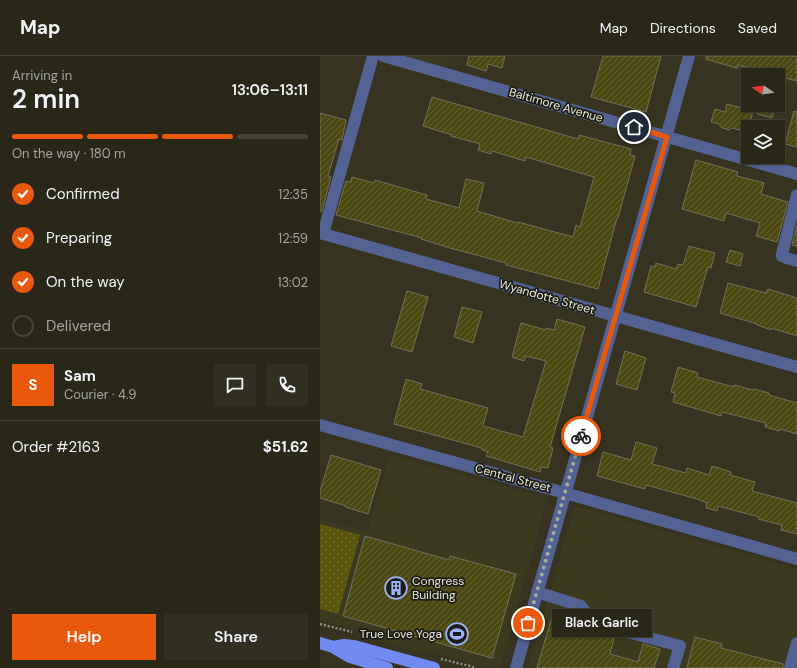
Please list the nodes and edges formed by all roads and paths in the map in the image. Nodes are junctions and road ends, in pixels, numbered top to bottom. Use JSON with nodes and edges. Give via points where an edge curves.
{"nodes":[{"id":1,"x":373,"y":56,"type":"edge"},
{"id":2,"x":383,"y":56,"type":"edge"},
{"id":3,"x":689,"y":56,"type":"edge"},
{"id":4,"x":667,"y":137,"type":"junction"},
{"id":5,"x":797,"y":174,"type":"edge"},
{"id":6,"x":797,"y":195,"type":"edge"},
{"id":7,"x":322,"y":233,"type":"edge"},
{"id":8,"x":797,"y":261,"type":"edge"},
{"id":9,"x":616,"y":316,"type":"junction"},
{"id":10,"x":797,"y":367,"type":"edge"},
{"id":11,"x":320,"y":425,"type":"edge"},
{"id":12,"x":565,"y":493,"type":"junction"},
{"id":13,"x":797,"y":559,"type":"edge"},
{"id":14,"x":537,"y":592,"type":"junction"},
{"id":15,"x":797,"y":643,"type":"edge"},
{"id":16,"x":320,"y":644,"type":"edge"},
{"id":17,"x":333,"y":647,"type":"junction"},
{"id":18,"x":387,"y":668,"type":"edge"},
{"id":19,"x":434,"y":668,"type":"edge"},
{"id":20,"x":516,"y":668,"type":"edge"},
{"id":21,"x":673,"y":668,"type":"edge"},
{"id":22,"x":790,"y":668,"type":"edge"}],
"edges":[{"from":1,"to":7,"type":"street"},
{"from":2,"to":4,"type":"street","name":"Baltimore Avenue"},
{"from":3,"to":4,"type":"street"},
{"from":4,"to":5,"type":"street","name":"Baltimore Avenue"},
{"from":4,"to":9,"type":"street"},
{"from":6,"to":8,"type":"street","via":[[782,256]]},
{"from":7,"to":9,"type":"street","name":"Wyandotte Street"},
{"from":9,"to":10,"type":"street","name":"Wyandotte Street"},
{"from":9,"to":12,"type":"street"},
{"from":11,"to":12,"type":"street","name":"Central Street"},
{"from":12,"to":13,"type":"street","name":"Central Street"},
{"from":12,"to":14,"type":"street"},
{"from":14,"to":20,"type":"street"},
{"from":14,"to":21,"type":"street","via":[[581,606],[594,623],[680,646]]},
{"from":15,"to":22,"type":"street"},
{"from":16,"to":17,"type":"main road"},
{"from":17,"to":18,"type":"main road","via":[[350,657]]},
{"from":17,"to":19,"type":"main road","via":[[354,646]]}]}
